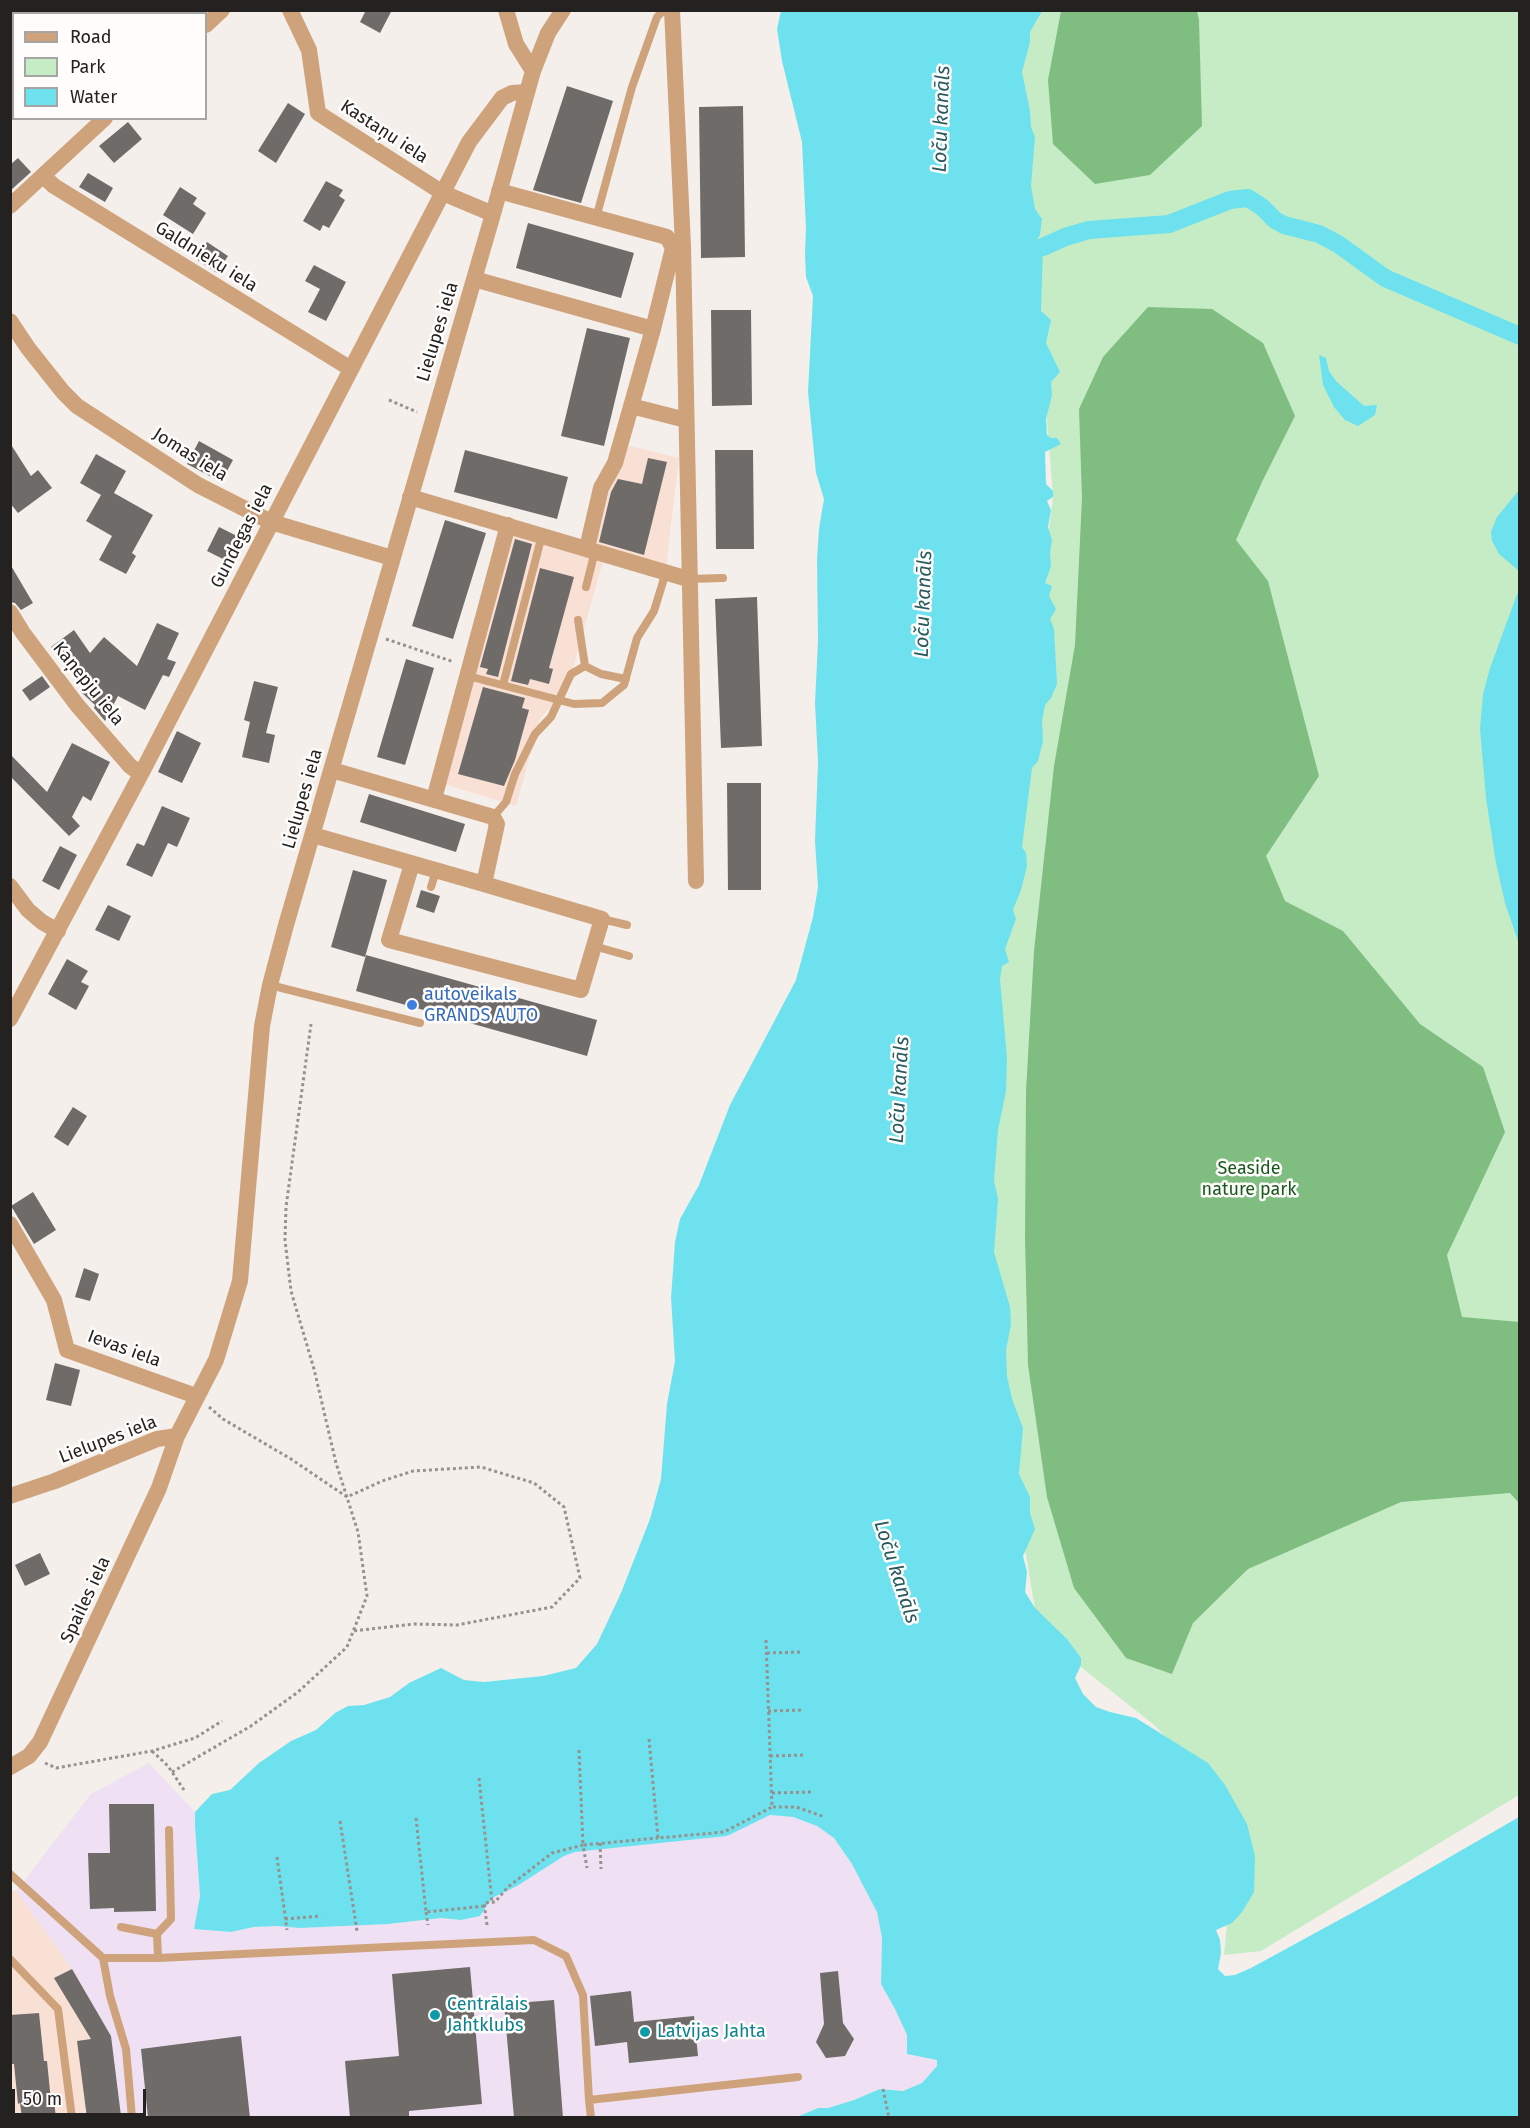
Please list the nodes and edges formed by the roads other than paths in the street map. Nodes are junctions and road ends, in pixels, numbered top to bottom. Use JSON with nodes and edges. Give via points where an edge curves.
{"nodes":[{"id":1,"x":222,"y":10,"type":"edge"},
{"id":2,"x":290,"y":10,"type":"edge"},
{"id":3,"x":506,"y":10,"type":"edge"},
{"id":4,"x":563,"y":10,"type":"edge"},
{"id":5,"x":664,"y":10,"type":"edge"},
{"id":6,"x":672,"y":10,"type":"edge"},
{"id":7,"x":207,"y":25,"type":"edge"},
{"id":8,"x":533,"y":71,"type":"junction"},
{"id":9,"x":527,"y":92,"type":"junction"},
{"id":10,"x":103,"y":120,"type":"edge"},
{"id":11,"x":43,"y":176,"type":"junction"},
{"id":12,"x":500,"y":191,"type":"junction"},
{"id":13,"x":442,"y":193,"type":"junction"},
{"id":14,"x":10,"y":206,"type":"edge"},
{"id":15,"x":493,"y":214,"type":"junction"},
{"id":16,"x":596,"y":218,"type":"junction"},
{"id":17,"x":678,"y":247,"type":"junction"},
{"id":18,"x":474,"y":279,"type":"junction"},
{"id":19,"x":10,"y":321,"type":"edge"},
{"id":20,"x":653,"y":329,"type":"junction"},
{"id":21,"x":351,"y":369,"type":"junction"},
{"id":22,"x":632,"y":406,"type":"junction"},
{"id":23,"x":686,"y":420,"type":"junction"},
{"id":24,"x":410,"y":497,"type":"junction"},
{"id":25,"x":271,"y":522,"type":"junction"},
{"id":26,"x":508,"y":525,"type":"junction"},
{"id":27,"x":542,"y":535,"type":"junction"},
{"id":28,"x":591,"y":549,"type":"junction"},
{"id":29,"x":392,"y":558,"type":"junction"},
{"id":30,"x":666,"y":572,"type":"junction"},
{"id":31,"x":723,"y":578,"type":"dead end"},
{"id":32,"x":688,"y":579,"type":"junction"},
{"id":33,"x":586,"y":587,"type":"dead end"},
{"id":34,"x":10,"y":612,"type":"edge"},
{"id":35,"x":578,"y":620,"type":"dead end"},
{"id":36,"x":585,"y":666,"type":"junction"},
{"id":37,"x":469,"y":672,"type":"junction"},
{"id":38,"x":626,"y":679,"type":"junction"},
{"id":39,"x":503,"y":685,"type":"junction"},
{"id":40,"x":559,"y":700,"type":"junction"},
{"id":41,"x":332,"y":770,"type":"junction"},
{"id":42,"x":141,"y":774,"type":"junction"},
{"id":43,"x":434,"y":799,"type":"junction"},
{"id":44,"x":493,"y":817,"type":"junction"},
{"id":45,"x":313,"y":835,"type":"junction"},
{"id":46,"x":412,"y":864,"type":"junction"},
{"id":47,"x":696,"y":881,"type":"dead end"},
{"id":48,"x":484,"y":884,"type":"junction"},
{"id":49,"x":10,"y":886,"type":"edge"},
{"id":50,"x":602,"y":919,"type":"junction"},
{"id":51,"x":627,"y":925,"type":"dead end"},
{"id":52,"x":58,"y":931,"type":"junction"},
{"id":53,"x":594,"y":946,"type":"junction"},
{"id":54,"x":629,"y":956,"type":"dead end"},
{"id":55,"x":270,"y":985,"type":"junction"},
{"id":56,"x":10,"y":1019,"type":"edge"},
{"id":57,"x":420,"y":1023,"type":"dead end"},
{"id":58,"x":10,"y":1224,"type":"edge"},
{"id":59,"x":196,"y":1396,"type":"junction"},
{"id":60,"x":177,"y":1436,"type":"junction"},
{"id":61,"x":10,"y":1497,"type":"edge"},
{"id":62,"x":10,"y":1767,"type":"edge"},
{"id":63,"x":169,"y":1830,"type":"dead end"},
{"id":64,"x":10,"y":1874,"type":"edge"},
{"id":65,"x":121,"y":1927,"type":"dead end"},
{"id":66,"x":158,"y":1934,"type":"junction"},
{"id":67,"x":103,"y":1958,"type":"junction"},
{"id":68,"x":158,"y":1958,"type":"junction"},
{"id":69,"x":10,"y":1959,"type":"edge"},
{"id":70,"x":798,"y":2077,"type":"dead end"},
{"id":71,"x":589,"y":2100,"type":"junction"},
{"id":72,"x":10,"y":2110,"type":"edge"},
{"id":73,"x":12,"y":2118,"type":"edge"},
{"id":74,"x":72,"y":2118,"type":"edge"},
{"id":75,"x":132,"y":2118,"type":"edge"},
{"id":76,"x":591,"y":2118,"type":"edge"}],
"edges":[{"from":1,"to":7,"type":"street"},
{"from":2,"to":13,"type":"street","name":"Kastaņu iela","via":[[309,50],[318,113]]},
{"from":3,"to":8,"type":"street","via":[[516,44]]},
{"from":4,"to":8,"type":"street","name":"Lielupes iela","via":[[548,33]]},
{"from":5,"to":16,"type":"lane","via":[[657,16],[632,87]]},
{"from":6,"to":17,"type":"street"},
{"from":8,"to":9,"type":"street","name":"Lielupes iela"},
{"from":9,"to":12,"type":"street","name":"Lielupes iela"},
{"from":9,"to":13,"type":"street","name":"Gundegas iela","via":[[502,98],[469,142]]},
{"from":10,"to":11,"type":"street"},
{"from":11,"to":14,"type":"street"},
{"from":11,"to":21,"type":"street","name":"Galdnieku iela"},
{"from":12,"to":15,"type":"street","name":"Lielupes iela"},
{"from":12,"to":16,"type":"street"},
{"from":13,"to":15,"type":"street","name":"Kastaņu iela"},
{"from":13,"to":21,"type":"street","name":"Gundegas iela"},
{"from":15,"to":18,"type":"street","name":"Lielupes iela"},
{"from":16,"to":17,"type":"street","via":[[667,237]]},
{"from":17,"to":20,"type":"street"},
{"from":17,"to":23,"type":"street"},
{"from":18,"to":20,"type":"street"},
{"from":18,"to":24,"type":"street","name":"Lielupes iela"},
{"from":19,"to":25,"type":"street","name":"Jomas iela","via":[[77,406],[198,485]]},
{"from":20,"to":22,"type":"street"},
{"from":21,"to":25,"type":"street","name":"Gundegas iela"},
{"from":22,"to":23,"type":"street"},
{"from":22,"to":28,"type":"street","via":[[615,463],[601,488]]},
{"from":23,"to":32,"type":"street"},
{"from":24,"to":26,"type":"street"},
{"from":24,"to":29,"type":"street","name":"Lielupes iela"},
{"from":25,"to":29,"type":"street","name":"Jomas iela"},
{"from":25,"to":42,"type":"street","name":"Gundegas iela"},
{"from":26,"to":27,"type":"street"},
{"from":26,"to":37,"type":"street"},
{"from":27,"to":28,"type":"street"},
{"from":27,"to":39,"type":"lane"},
{"from":28,"to":30,"type":"street"},
{"from":28,"to":33,"type":"lane"},
{"from":29,"to":41,"type":"street","name":"Lielupes iela"},
{"from":30,"to":32,"type":"street"},
{"from":30,"to":38,"type":"lane","via":[[654,611],[636,638]]},
{"from":31,"to":32,"type":"lane"},
{"from":32,"to":47,"type":"street"},
{"from":34,"to":42,"type":"street","name":"Kaņepju iela","via":[[77,705]]},
{"from":35,"to":36,"type":"lane"},
{"from":36,"to":38,"type":"lane"},
{"from":36,"to":40,"type":"lane","via":[[571,674]]},
{"from":37,"to":39,"type":"lane"},
{"from":37,"to":43,"type":"street"},
{"from":38,"to":40,"type":"lane","via":[[602,703]]},
{"from":39,"to":40,"type":"lane"},
{"from":40,"to":44,"type":"lane","via":[[551,717],[535,734],[506,802]]},
{"from":41,"to":43,"type":"street"},
{"from":41,"to":45,"type":"street","name":"Lielupes iela"},
{"from":42,"to":52,"type":"street","name":"Gundegas iela"},
{"from":43,"to":44,"type":"street"},
{"from":44,"to":48,"type":"street","via":[[497,824]]},
{"from":45,"to":46,"type":"street"},
{"from":45,"to":55,"type":"street","name":"Lielupes iela"},
{"from":46,"to":48,"type":"street","via":[[434,879]]},
{"from":46,"to":53,"type":"street","via":[[389,940],[581,990]]},
{"from":48,"to":50,"type":"street"},
{"from":49,"to":52,"type":"street","via":[[28,910]]},
{"from":50,"to":51,"type":"lane"},
{"from":50,"to":53,"type":"street"},
{"from":52,"to":56,"type":"street","name":"Gundegas iela"},
{"from":53,"to":54,"type":"lane"},
{"from":55,"to":57,"type":"lane"},
{"from":55,"to":59,"type":"street","name":"Lielupes iela","via":[[262,1026],[240,1281],[216,1360]]},
{"from":58,"to":59,"type":"street","name":"Ievas iela","via":[[54,1300],[68,1350]]},
{"from":59,"to":60,"type":"street","name":"Lielupes iela"},
{"from":60,"to":61,"type":"street","name":"Lielupes iela","via":[[158,1439]]},
{"from":60,"to":62,"type":"street","name":"Spailes iela","via":[[154,1498],[40,1742],[29,1756]]},
{"from":63,"to":66,"type":"lane","via":[[171,1919]]},
{"from":64,"to":67,"type":"lane"},
{"from":65,"to":66,"type":"lane"},
{"from":66,"to":68,"type":"lane"},
{"from":67,"to":68,"type":"lane"},
{"from":67,"to":75,"type":"lane","via":[[126,2049]]},
{"from":68,"to":71,"type":"lane","via":[[534,1940],[566,1956],[583,1995]]},
{"from":69,"to":74,"type":"lane","via":[[58,2009]]},
{"from":70,"to":71,"type":"lane"},
{"from":71,"to":76,"type":"lane"},
{"from":72,"to":73,"type":"lane"}]}
